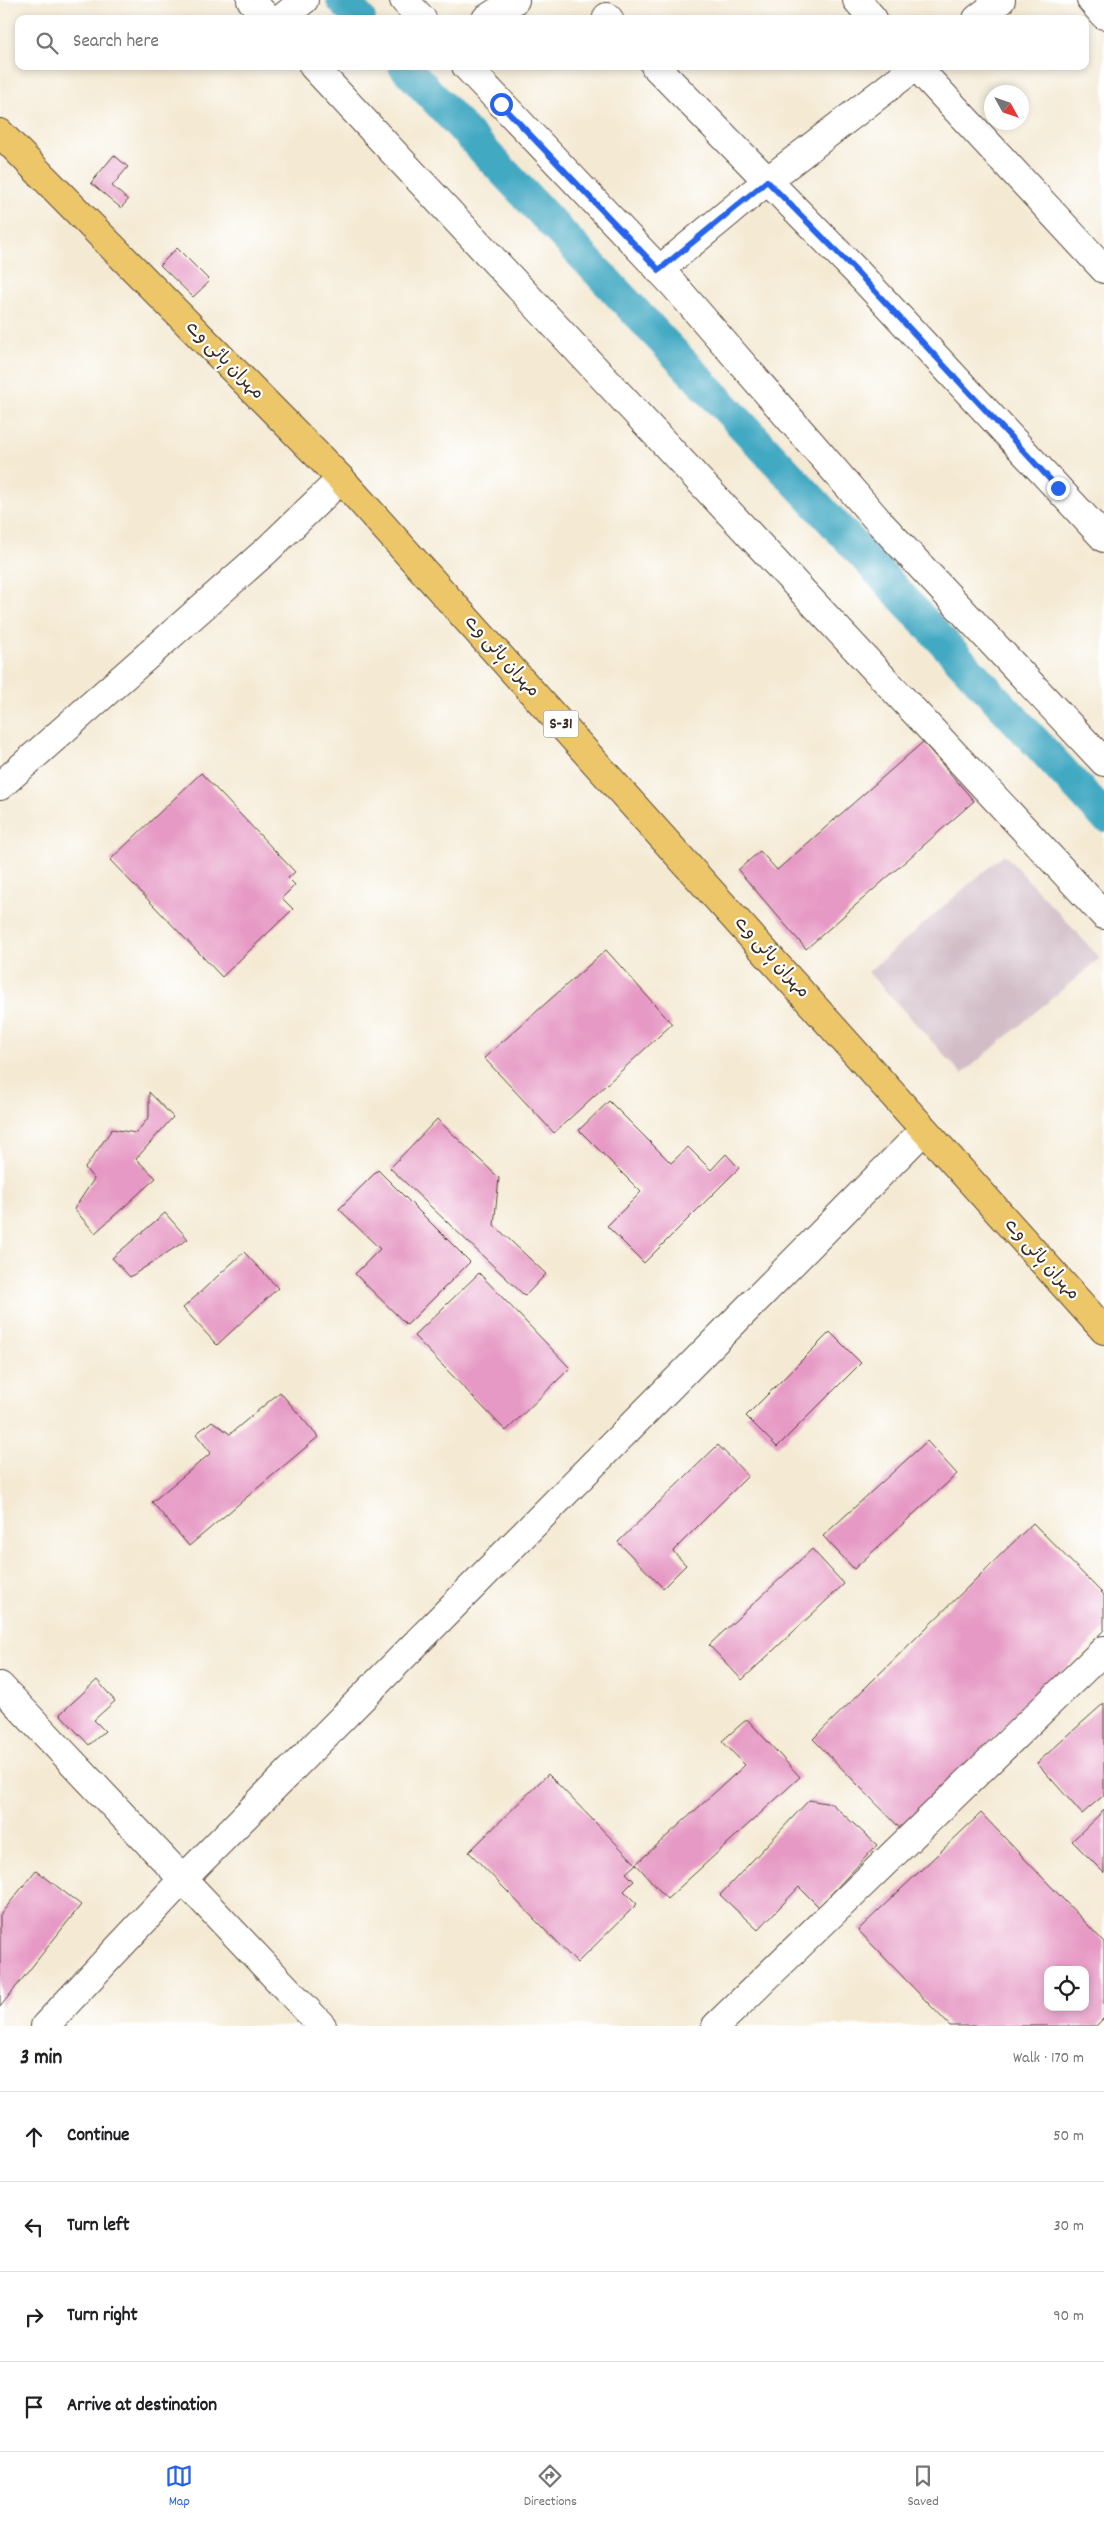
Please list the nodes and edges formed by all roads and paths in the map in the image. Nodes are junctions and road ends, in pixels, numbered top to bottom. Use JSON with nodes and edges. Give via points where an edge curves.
{"nodes":[{"id":1,"x":251,"y":0,"type":"edge"},
{"id":2,"x":304,"y":0,"type":"edge"},
{"id":3,"x":404,"y":0,"type":"edge"},
{"id":4,"x":515,"y":0,"type":"edge"},
{"id":5,"x":857,"y":0,"type":"edge"},
{"id":6,"x":1001,"y":0,"type":"edge"},
{"id":7,"x":1091,"y":0,"type":"edge"},
{"id":8,"x":264,"y":15,"type":"edge"},
{"id":9,"x":286,"y":15,"type":"edge"},
{"id":10,"x":418,"y":15,"type":"edge"},
{"id":11,"x":492,"y":15,"type":"edge"},
{"id":12,"x":870,"y":15,"type":"edge"},
{"id":13,"x":982,"y":15,"type":"edge"},
{"id":14,"x":1104,"y":15,"type":"edge"},
{"id":15,"x":317,"y":70,"type":"edge"},
{"id":16,"x":470,"y":70,"type":"edge"},
{"id":17,"x":659,"y":70,"type":"edge"},
{"id":18,"x":911,"y":70,"type":"edge"},
{"id":19,"x":920,"y":70,"type":"edge"},
{"id":20,"x":0,"y":133,"type":"edge"},
{"id":21,"x":767,"y":181,"type":"junction"},
{"id":22,"x":1104,"y":269,"type":"edge"},
{"id":23,"x":659,"y":270,"type":"junction"},
{"id":24,"x":341,"y":479,"type":"junction"},
{"id":25,"x":1104,"y":538,"type":"edge"},
{"id":26,"x":1104,"y":762,"type":"edge"},
{"id":27,"x":0,"y":786,"type":"edge"},
{"id":28,"x":1104,"y":915,"type":"edge"},
{"id":29,"x":924,"y":1130,"type":"junction"},
{"id":30,"x":1104,"y":1330,"type":"edge"},
{"id":31,"x":1104,"y":1650,"type":"edge"},
{"id":32,"x":0,"y":1686,"type":"edge"},
{"id":33,"x":183,"y":1879,"type":"junction"},
{"id":34,"x":45,"y":2026,"type":"edge"},
{"id":35,"x":322,"y":2026,"type":"edge"},
{"id":36,"x":716,"y":2026,"type":"edge"}],
"edges":[{"from":1,"to":8,"type":"street"},
{"from":2,"to":9,"type":"street"},
{"from":3,"to":10,"type":"street"},
{"from":4,"to":11,"type":"street"},
{"from":5,"to":12,"type":"street"},
{"from":6,"to":13,"type":"street"},
{"from":7,"to":14,"type":"street"},
{"from":15,"to":28,"type":"street"},
{"from":16,"to":23,"type":"street"},
{"from":17,"to":21,"type":"street"},
{"from":18,"to":21,"type":"street"},
{"from":19,"to":22,"type":"street"},
{"from":20,"to":24,"type":"main road","name":"مہران ہائی وے","number":"S-31"},
{"from":21,"to":23,"type":"street"},
{"from":21,"to":25,"type":"street","via":[[857,272]]},
{"from":23,"to":26,"type":"street","via":[[881,524]]},
{"from":24,"to":27,"type":"street","via":[[266,551]]},
{"from":24,"to":29,"type":"main road","name":"مہران ہائی وے","number":"S-31"},
{"from":29,"to":30,"type":"main road","name":"مہران ہائی وے","number":"S-31"},
{"from":29,"to":33,"type":"street"},
{"from":31,"to":36,"type":"street"},
{"from":32,"to":33,"type":"street"},
{"from":33,"to":34,"type":"street"},
{"from":33,"to":35,"type":"street"}]}
